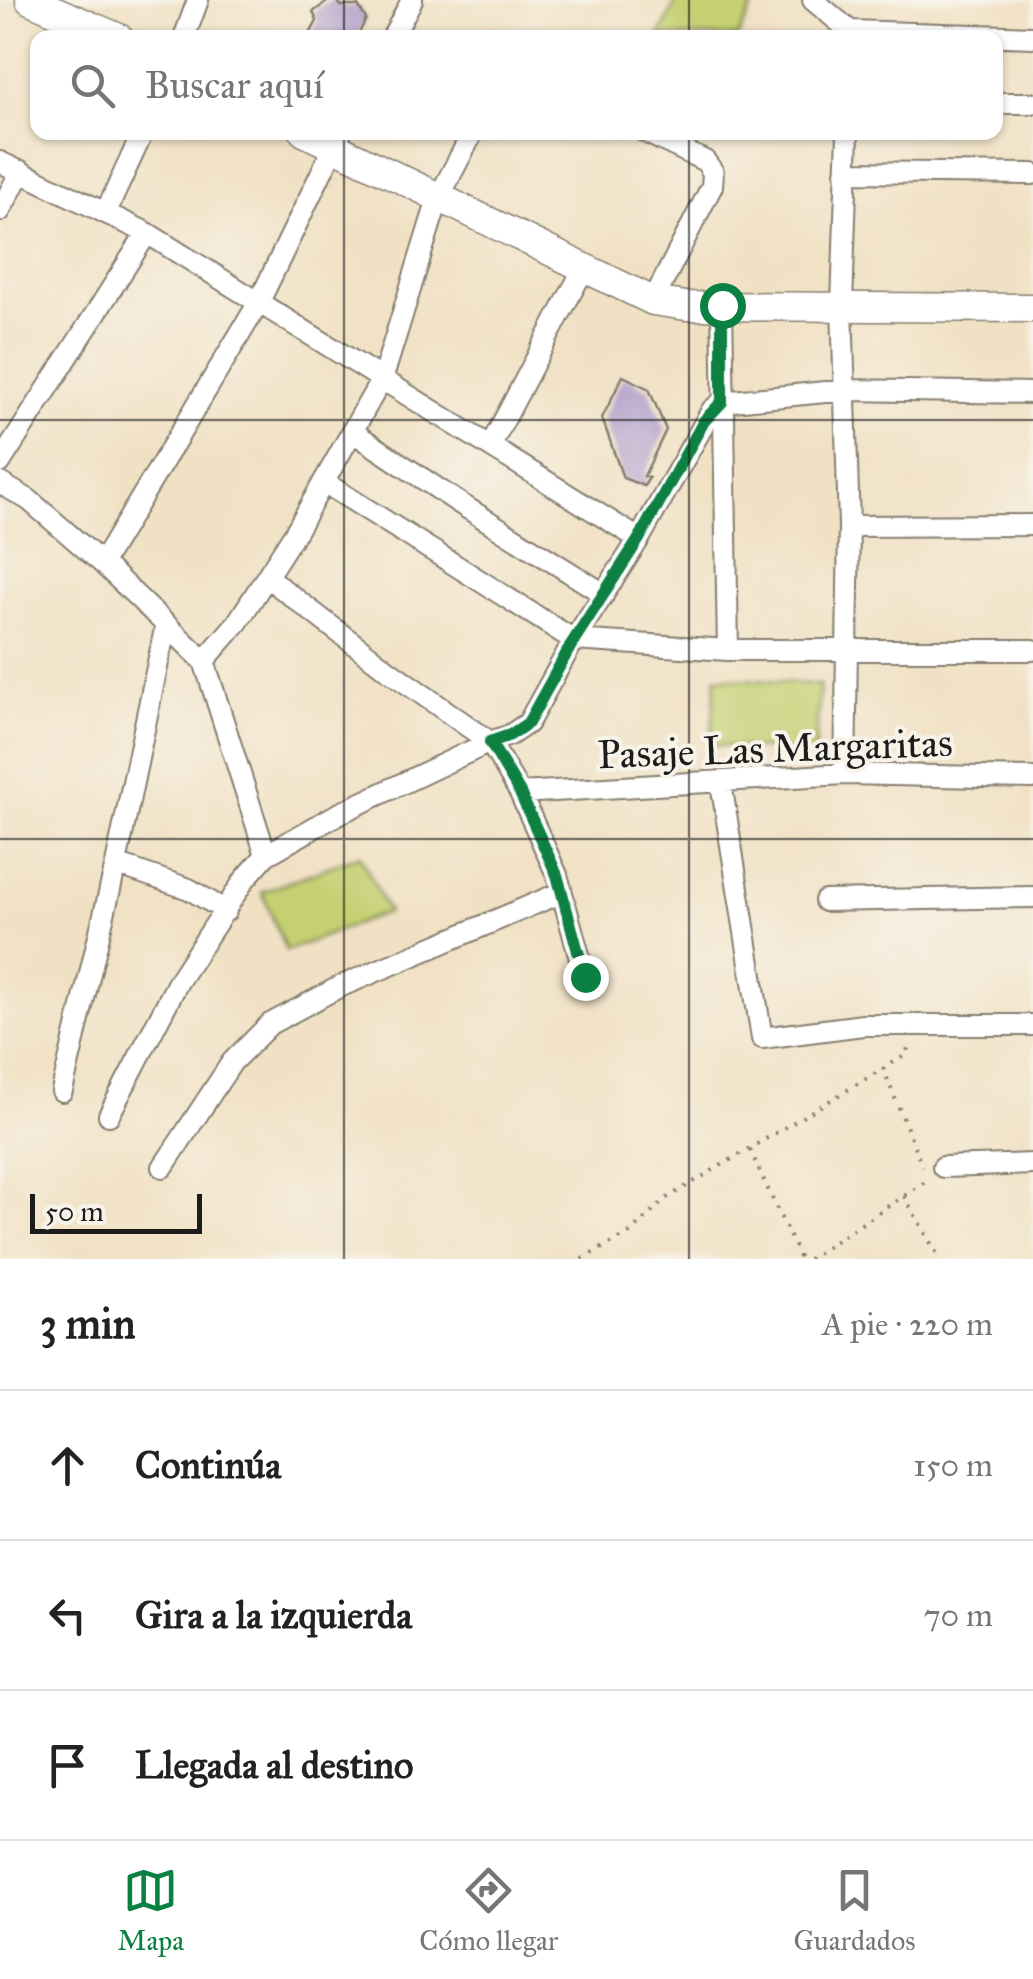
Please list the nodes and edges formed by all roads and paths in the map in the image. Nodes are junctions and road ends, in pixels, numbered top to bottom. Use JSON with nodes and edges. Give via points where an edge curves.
{"nodes":[{"id":1,"x":30,"y":0,"type":"edge"},
{"id":2,"x":198,"y":0,"type":"edge"},
{"id":3,"x":412,"y":0,"type":"edge"},
{"id":4,"x":812,"y":0,"type":"edge"},
{"id":5,"x":99,"y":30,"type":"edge"},
{"id":6,"x":187,"y":30,"type":"edge"},
{"id":7,"x":396,"y":30,"type":"edge"},
{"id":8,"x":846,"y":30,"type":"edge"},
{"id":9,"x":1003,"y":37,"type":"edge"},
{"id":10,"x":1033,"y":37,"type":"edge"},
{"id":11,"x":1003,"y":102,"type":"edge"},
{"id":12,"x":1033,"y":103,"type":"edge"},
{"id":13,"x":138,"y":140,"type":"edge"},
{"id":14,"x":337,"y":140,"type":"edge"},
{"id":15,"x":469,"y":140,"type":"edge"},
{"id":16,"x":662,"y":140,"type":"edge"},
{"id":17,"x":848,"y":140,"type":"edge"},
{"id":18,"x":0,"y":162,"type":"edge"},
{"id":19,"x":21,"y":171,"type":"junction"},
{"id":20,"x":846,"y":172,"type":"junction"},
{"id":21,"x":1033,"y":174,"type":"edge"},
{"id":22,"x":438,"y":199,"type":"junction"},
{"id":23,"x":0,"y":211,"type":"edge"},
{"id":24,"x":106,"y":212,"type":"junction"},
{"id":25,"x":147,"y":233,"type":"junction"},
{"id":26,"x":584,"y":268,"type":"junction"},
{"id":27,"x":654,"y":301,"type":"junction"},
{"id":28,"x":258,"y":304,"type":"junction"},
{"id":29,"x":842,"y":304,"type":"junction"},
{"id":30,"x":722,"y":305,"type":"junction"},
{"id":31,"x":1033,"y":308,"type":"edge"},
{"id":32,"x":383,"y":377,"type":"junction"},
{"id":33,"x":846,"y":390,"type":"junction"},
{"id":34,"x":1033,"y":392,"type":"edge"},
{"id":35,"x":722,"y":402,"type":"junction"},
{"id":36,"x":353,"y":432,"type":"junction"},
{"id":37,"x":491,"y":445,"type":"junction"},
{"id":38,"x":0,"y":463,"type":"edge"},
{"id":39,"x":0,"y":482,"type":"edge"},
{"id":40,"x":325,"y":484,"type":"junction"},
{"id":41,"x":1033,"y":524,"type":"edge"},
{"id":42,"x":849,"y":526,"type":"junction"},
{"id":43,"x":639,"y":539,"type":"junction"},
{"id":44,"x":102,"y":562,"type":"junction"},
{"id":45,"x":267,"y":577,"type":"junction"},
{"id":46,"x":604,"y":594,"type":"junction"},
{"id":47,"x":166,"y":624,"type":"junction"},
{"id":48,"x":574,"y":640,"type":"junction"},
{"id":49,"x":728,"y":650,"type":"junction"},
{"id":50,"x":1033,"y":650,"type":"edge"},
{"id":51,"x":848,"y":652,"type":"junction"},
{"id":52,"x":204,"y":661,"type":"junction"},
{"id":53,"x":490,"y":742,"type":"junction"},
{"id":54,"x":845,"y":774,"type":"junction"},
{"id":55,"x":1033,"y":778,"type":"edge"},
{"id":56,"x":721,"y":783,"type":"junction"},
{"id":57,"x":520,"y":793,"type":"junction"},
{"id":58,"x":266,"y":855,"type":"junction"},
{"id":59,"x":116,"y":864,"type":"junction"},
{"id":60,"x":560,"y":893,"type":"junction"},
{"id":61,"x":1033,"y":897,"type":"edge"},
{"id":62,"x":824,"y":901,"type":"dead end"},
{"id":63,"x":226,"y":912,"type":"junction"},
{"id":64,"x":585,"y":977,"type":"dead end"},
{"id":65,"x":914,"y":1025,"type":"junction"},
{"id":66,"x":1033,"y":1025,"type":"edge"},
{"id":67,"x":883,"y":1068,"type":"junction"},
{"id":68,"x":62,"y":1092,"type":"dead end"},
{"id":69,"x":108,"y":1115,"type":"dead end"},
{"id":70,"x":750,"y":1150,"type":"junction"},
{"id":71,"x":1033,"y":1164,"type":"edge"},
{"id":72,"x":163,"y":1167,"type":"dead end"},
{"id":73,"x":935,"y":1174,"type":"junction"},
{"id":74,"x":904,"y":1196,"type":"junction"},
{"id":75,"x":582,"y":1259,"type":"edge"},
{"id":76,"x":800,"y":1259,"type":"edge"},
{"id":77,"x":808,"y":1259,"type":"edge"},
{"id":78,"x":940,"y":1259,"type":"edge"}],
"edges":[{"from":1,"to":5,"type":"street"},
{"from":2,"to":6,"type":"street"},
{"from":3,"to":7,"type":"street"},
{"from":4,"to":8,"type":"street"},
{"from":9,"to":10,"type":"street"},
{"from":11,"to":12,"type":"street"},
{"from":13,"to":24,"type":"street"},
{"from":14,"to":22,"type":"street"},
{"from":14,"to":28,"type":"street"},
{"from":15,"to":22,"type":"street"},
{"from":16,"to":27,"type":"street","via":[[705,161],[713,172]]},
{"from":17,"to":20,"type":"street"},
{"from":18,"to":19,"type":"street"},
{"from":19,"to":23,"type":"street"},
{"from":19,"to":24,"type":"street"},
{"from":20,"to":21,"type":"street"},
{"from":20,"to":29,"type":"street"},
{"from":22,"to":26,"type":"street"},
{"from":22,"to":32,"type":"street"},
{"from":24,"to":25,"type":"street"},
{"from":25,"to":28,"type":"street"},
{"from":25,"to":38,"type":"street"},
{"from":26,"to":27,"type":"street"},
{"from":26,"to":37,"type":"street"},
{"from":27,"to":30,"type":"street"},
{"from":28,"to":32,"type":"street"},
{"from":28,"to":44,"type":"street"},
{"from":29,"to":30,"type":"street"},
{"from":29,"to":31,"type":"street"},
{"from":29,"to":33,"type":"street"},
{"from":30,"to":35,"type":"street"},
{"from":32,"to":36,"type":"street"},
{"from":32,"to":37,"type":"street"},
{"from":33,"to":34,"type":"street"},
{"from":33,"to":35,"type":"street"},
{"from":33,"to":42,"type":"street"},
{"from":35,"to":43,"type":"street","via":[[704,421]]},
{"from":35,"to":49,"type":"street"},
{"from":36,"to":40,"type":"street"},
{"from":36,"to":46,"type":"street"},
{"from":37,"to":43,"type":"street"},
{"from":39,"to":44,"type":"street"},
{"from":40,"to":45,"type":"street"},
{"from":40,"to":48,"type":"street"},
{"from":41,"to":42,"type":"street"},
{"from":42,"to":51,"type":"street"},
{"from":43,"to":46,"type":"street"},
{"from":44,"to":47,"type":"street"},
{"from":45,"to":52,"type":"street"},
{"from":45,"to":53,"type":"street"},
{"from":46,"to":48,"type":"street"},
{"from":47,"to":52,"type":"street"},
{"from":47,"to":59,"type":"street"},
{"from":48,"to":49,"type":"street"},
{"from":48,"to":53,"type":"street","via":[[528,723]]},
{"from":49,"to":51,"type":"street"},
{"from":50,"to":51,"type":"street"},
{"from":51,"to":54,"type":"street"},
{"from":52,"to":58,"type":"street"},
{"from":53,"to":57,"type":"street"},
{"from":53,"to":58,"type":"street"},
{"from":54,"to":55,"type":"street","name":"Pasaje Las Margaritas"},
{"from":54,"to":56,"type":"street","name":"Pasaje Las Margaritas"},
{"from":56,"to":57,"type":"street","name":"Pasaje Las Margaritas"},
{"from":56,"to":65,"type":"street","via":[[762,1038]]},
{"from":57,"to":60,"type":"street"},
{"from":58,"to":63,"type":"street"},
{"from":59,"to":63,"type":"street","via":[[189,890]]},
{"from":59,"to":68,"type":"street"},
{"from":60,"to":64,"type":"street"},
{"from":60,"to":72,"type":"street","via":[[339,987],[270,1024],[232,1062]]},
{"from":61,"to":62,"type":"street"},
{"from":63,"to":69,"type":"street","via":[[180,980]]},
{"from":65,"to":66,"type":"street"},
{"from":65,"to":67,"type":"path","via":[[906,1055]]},
{"from":67,"to":70,"type":"path"},
{"from":67,"to":73,"type":"path"},
{"from":70,"to":75,"type":"path","via":[[665,1199],[630,1233]]},
{"from":70,"to":76,"type":"path"},
{"from":71,"to":73,"type":"street"},
{"from":73,"to":74,"type":"path"},
{"from":74,"to":77,"type":"path"},
{"from":74,"to":78,"type":"path"}]}
